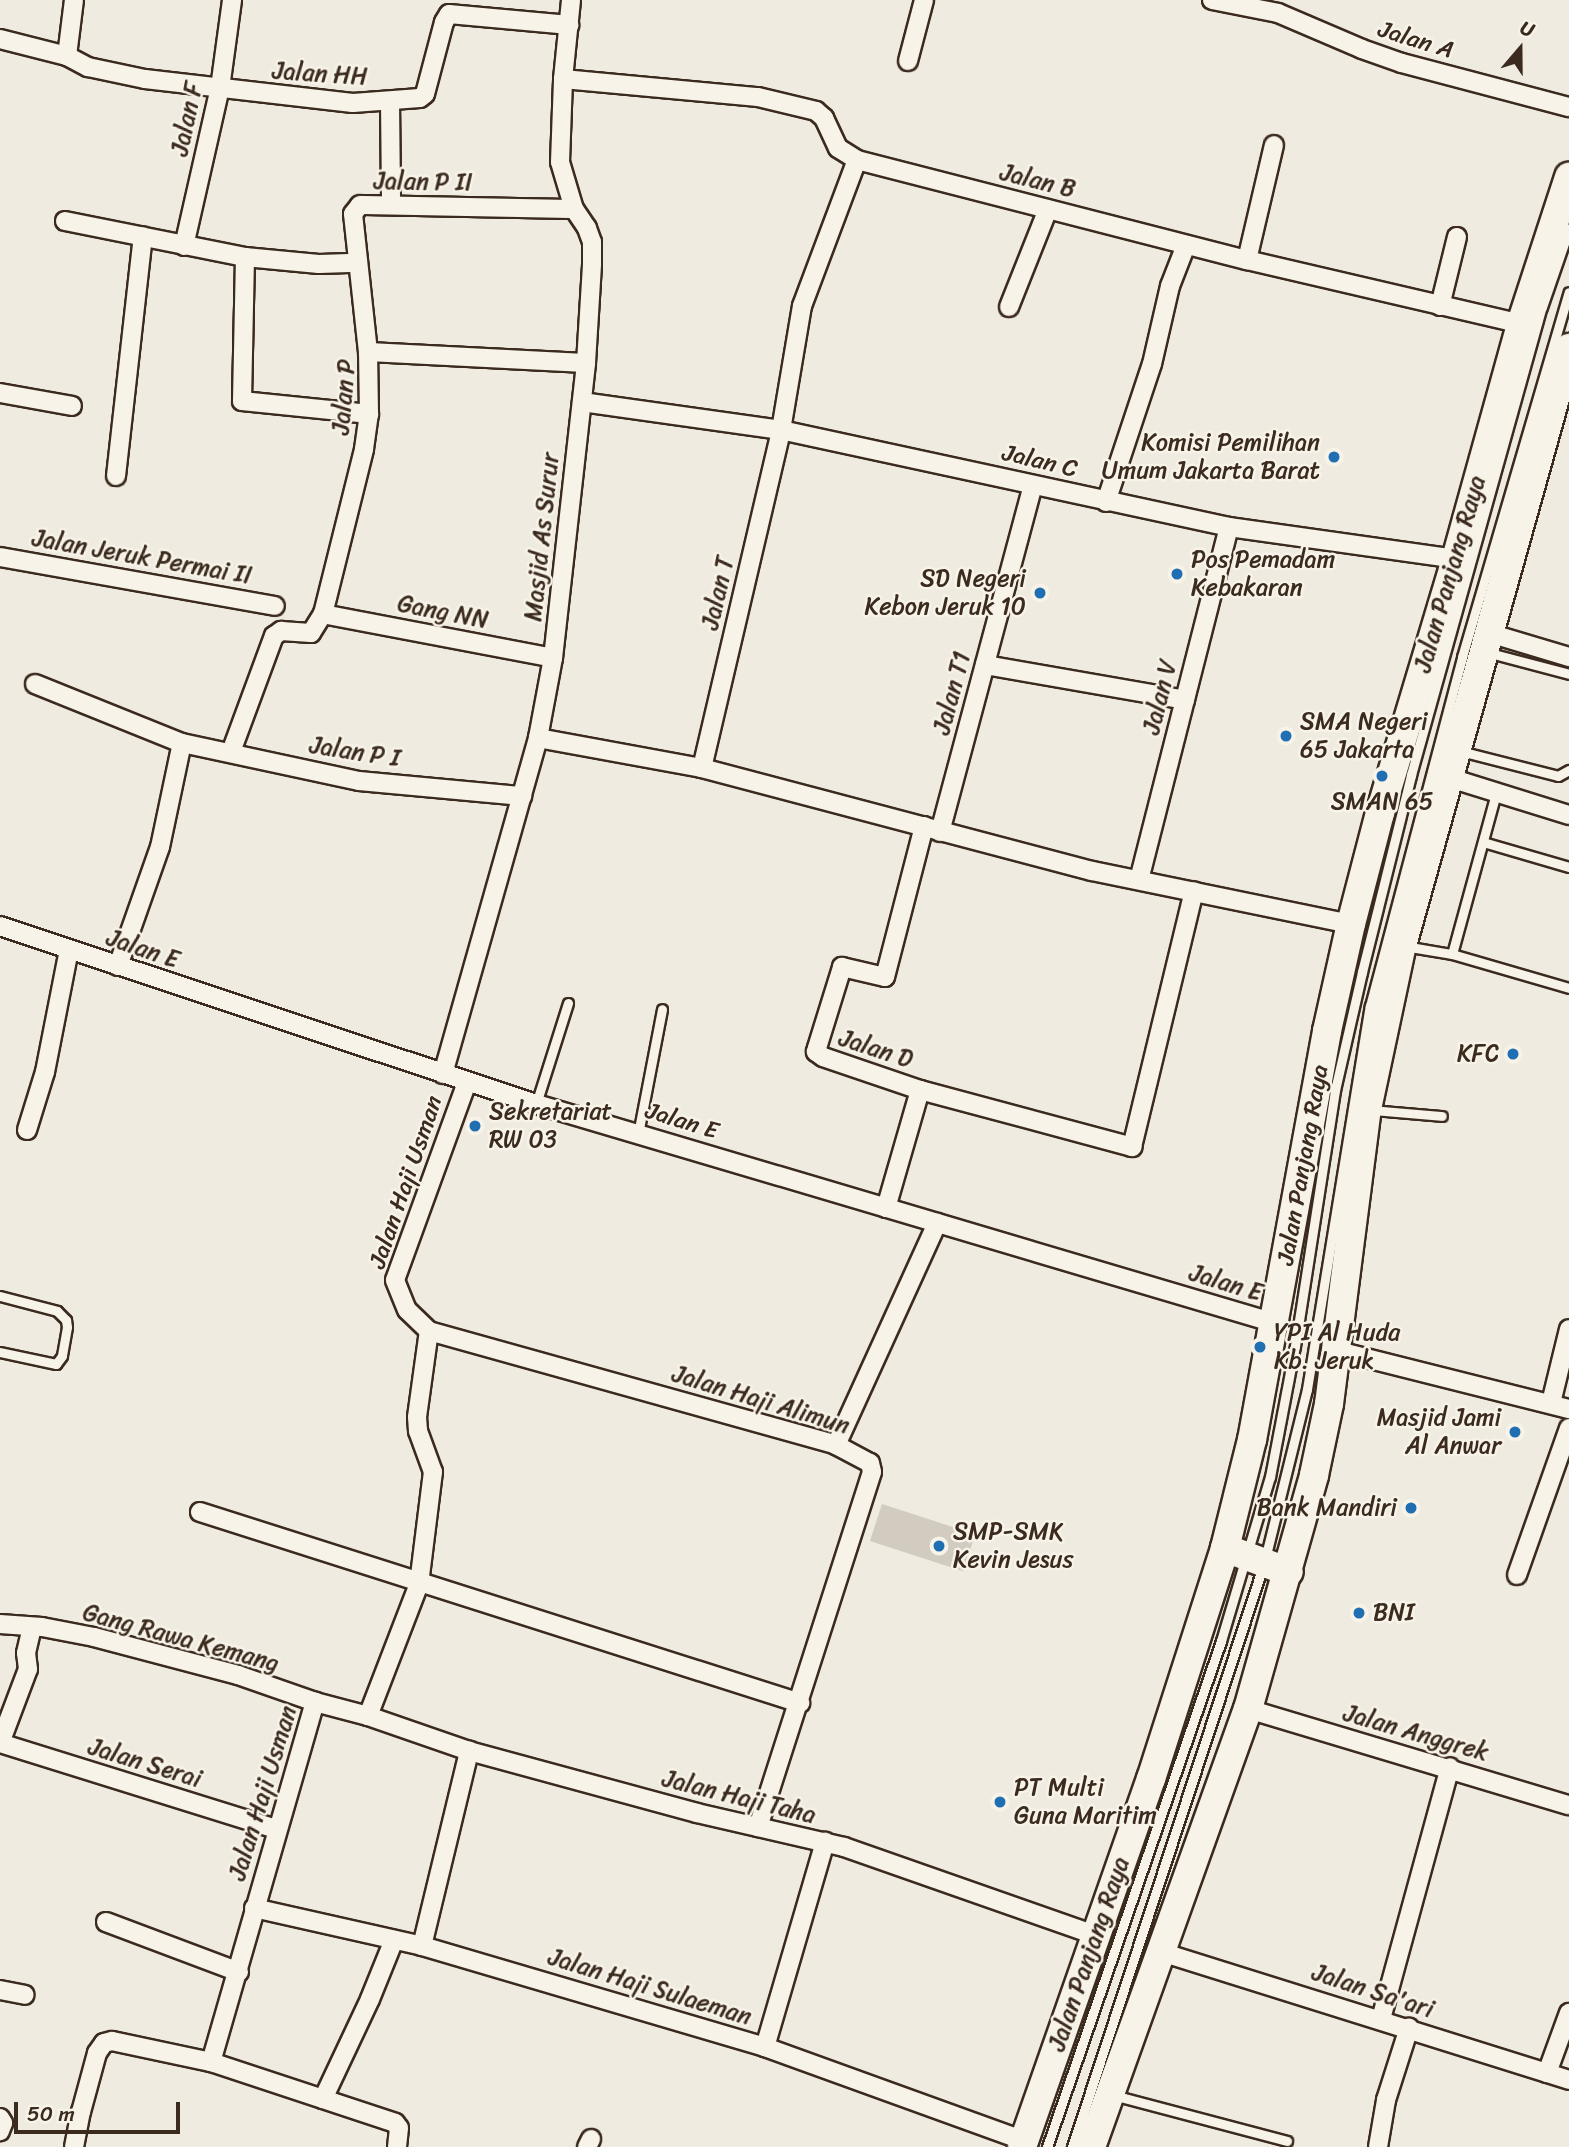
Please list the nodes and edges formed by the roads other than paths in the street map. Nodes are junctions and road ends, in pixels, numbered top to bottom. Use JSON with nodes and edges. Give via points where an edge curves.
{"nodes":[{"id":1,"x":74,"y":0,"type":"edge"},
{"id":2,"x":232,"y":0,"type":"edge"},
{"id":3,"x":571,"y":0,"type":"edge"},
{"id":4,"x":924,"y":0,"type":"edge"},
{"id":5,"x":1212,"y":0,"type":"edge"},
{"id":6,"x":569,"y":24,"type":"junction"},
{"id":7,"x":0,"y":39,"type":"edge"},
{"id":8,"x":67,"y":56,"type":"junction"},
{"id":9,"x":908,"y":61,"type":"dead end"},
{"id":10,"x":563,"y":79,"type":"junction"},
{"id":11,"x":220,"y":88,"type":"junction"},
{"id":12,"x":390,"y":101,"type":"junction"},
{"id":13,"x":1569,"y":107,"type":"edge"},
{"id":14,"x":1274,"y":145,"type":"dead end"},
{"id":15,"x":857,"y":160,"type":"junction"},
{"id":16,"x":1569,"y":177,"type":"edge"},
{"id":17,"x":391,"y":205,"type":"junction"},
{"id":18,"x":574,"y":209,"type":"junction"},
{"id":19,"x":1048,"y":209,"type":"junction"},
{"id":20,"x":65,"y":221,"type":"dead end"},
{"id":21,"x":1569,"y":229,"type":"edge"},
{"id":22,"x":143,"y":237,"type":"junction"},
{"id":23,"x":1457,"y":237,"type":"dead end"},
{"id":24,"x":1186,"y":244,"type":"junction"},
{"id":25,"x":184,"y":246,"type":"junction"},
{"id":26,"x":245,"y":257,"type":"junction"},
{"id":27,"x":1247,"y":260,"type":"junction"},
{"id":28,"x":357,"y":263,"type":"junction"},
{"id":29,"x":1569,"y":292,"type":"edge"},
{"id":30,"x":1440,"y":306,"type":"junction"},
{"id":31,"x":1010,"y":307,"type":"dead end"},
{"id":32,"x":1521,"y":324,"type":"junction"},
{"id":33,"x":368,"y":352,"type":"junction"},
{"id":34,"x":1567,"y":359,"type":"edge"},
{"id":35,"x":586,"y":363,"type":"junction"},
{"id":36,"x":0,"y":393,"type":"edge"},
{"id":37,"x":582,"y":402,"type":"junction"},
{"id":38,"x":72,"y":406,"type":"dead end"},
{"id":39,"x":369,"y":414,"type":"junction"},
{"id":40,"x":781,"y":430,"type":"junction"},
{"id":41,"x":116,"y":476,"type":"dead end"},
{"id":42,"x":1033,"y":485,"type":"junction"},
{"id":43,"x":1106,"y":502,"type":"junction"},
{"id":44,"x":1229,"y":527,"type":"junction"},
{"id":45,"x":0,"y":557,"type":"edge"},
{"id":46,"x":1456,"y":559,"type":"junction"},
{"id":47,"x":275,"y":606,"type":"dead end"},
{"id":48,"x":323,"y":614,"type":"junction"},
{"id":49,"x":1486,"y":642,"type":"junction"},
{"id":50,"x":1569,"y":657,"type":"edge"},
{"id":51,"x":553,"y":658,"type":"junction"},
{"id":52,"x":985,"y":665,"type":"junction"},
{"id":53,"x":1569,"y":674,"type":"edge"},
{"id":54,"x":35,"y":684,"type":"dead end"},
{"id":55,"x":1185,"y":700,"type":"junction"},
{"id":56,"x":538,"y":738,"type":"junction"},
{"id":57,"x":182,"y":743,"type":"junction"},
{"id":58,"x":1459,"y":751,"type":"junction"},
{"id":59,"x":231,"y":752,"type":"junction"},
{"id":60,"x":702,"y":768,"type":"junction"},
{"id":61,"x":1569,"y":770,"type":"edge"},
{"id":62,"x":1451,"y":779,"type":"junction"},
{"id":63,"x":1496,"y":793,"type":"junction"},
{"id":64,"x":523,"y":796,"type":"junction"},
{"id":65,"x":1569,"y":815,"type":"edge"},
{"id":66,"x":932,"y":829,"type":"junction"},
{"id":67,"x":1483,"y":842,"type":"junction"},
{"id":68,"x":1569,"y":867,"type":"edge"},
{"id":69,"x":1139,"y":880,"type":"junction"},
{"id":70,"x":1194,"y":891,"type":"junction"},
{"id":71,"x":1351,"y":924,"type":"junction"},
{"id":72,"x":0,"y":926,"type":"edge"},
{"id":73,"x":1402,"y":945,"type":"junction"},
{"id":74,"x":69,"y":950,"type":"junction"},
{"id":75,"x":1452,"y":954,"type":"junction"},
{"id":76,"x":118,"y":966,"type":"junction"},
{"id":77,"x":1569,"y":988,"type":"edge"},
{"id":78,"x":568,"y":1003,"type":"dead end"},
{"id":79,"x":662,"y":1009,"type":"dead end"},
{"id":80,"x":443,"y":1074,"type":"junction"},
{"id":81,"x":467,"y":1082,"type":"junction"},
{"id":82,"x":920,"y":1090,"type":"junction"},
{"id":83,"x":536,"y":1104,"type":"junction"},
{"id":84,"x":1367,"y":1110,"type":"junction"},
{"id":85,"x":1442,"y":1116,"type":"dead end"},
{"id":86,"x":27,"y":1130,"type":"dead end"},
{"id":87,"x":638,"y":1133,"type":"junction"},
{"id":88,"x":886,"y":1208,"type":"junction"},
{"id":89,"x":937,"y":1223,"type":"junction"},
{"id":90,"x":0,"y":1296,"type":"edge"},
{"id":91,"x":1275,"y":1323,"type":"junction"},
{"id":92,"x":1569,"y":1329,"type":"edge"},
{"id":93,"x":429,"y":1331,"type":"junction"},
{"id":94,"x":1334,"y":1350,"type":"junction"},
{"id":95,"x":0,"y":1352,"type":"edge"},
{"id":96,"x":1551,"y":1404,"type":"junction"},
{"id":97,"x":1569,"y":1409,"type":"edge"},
{"id":98,"x":1569,"y":1428,"type":"edge"},
{"id":99,"x":836,"y":1445,"type":"junction"},
{"id":100,"x":200,"y":1512,"type":"dead end"},
{"id":101,"x":1256,"y":1560,"type":"junction"},
{"id":102,"x":1517,"y":1576,"type":"dead end"},
{"id":103,"x":419,"y":1584,"type":"junction"},
{"id":104,"x":0,"y":1624,"type":"edge"},
{"id":105,"x":32,"y":1628,"type":"junction"},
{"id":106,"x":315,"y":1702,"type":"junction"},
{"id":107,"x":800,"y":1703,"type":"junction"},
{"id":108,"x":1248,"y":1709,"type":"junction"},
{"id":109,"x":368,"y":1716,"type":"junction"},
{"id":110,"x":0,"y":1743,"type":"edge"},
{"id":111,"x":470,"y":1751,"type":"junction"},
{"id":112,"x":1450,"y":1767,"type":"junction"},
{"id":113,"x":1569,"y":1805,"type":"edge"},
{"id":114,"x":758,"y":1827,"type":"junction"},
{"id":115,"x":276,"y":1829,"type":"junction"},
{"id":116,"x":825,"y":1842,"type":"junction"},
{"id":117,"x":254,"y":1908,"type":"junction"},
{"id":118,"x":106,"y":1922,"type":"dead end"},
{"id":119,"x":1096,"y":1935,"type":"junction"},
{"id":120,"x":394,"y":1940,"type":"junction"},
{"id":121,"x":422,"y":1945,"type":"junction"},
{"id":122,"x":1161,"y":1952,"type":"junction"},
{"id":123,"x":239,"y":1972,"type":"junction"},
{"id":124,"x":0,"y":1990,"type":"edge"},
{"id":125,"x":25,"y":1995,"type":"dead end"},
{"id":126,"x":1569,"y":2013,"type":"edge"},
{"id":127,"x":1381,"y":2019,"type":"junction"},
{"id":128,"x":1409,"y":2028,"type":"junction"},
{"id":129,"x":765,"y":2047,"type":"junction"},
{"id":130,"x":211,"y":2062,"type":"junction"},
{"id":131,"x":1548,"y":2073,"type":"junction"},
{"id":132,"x":1569,"y":2081,"type":"edge"},
{"id":133,"x":1108,"y":2094,"type":"junction"},
{"id":134,"x":323,"y":2099,"type":"junction"},
{"id":135,"x":0,"y":2118,"type":"edge"},
{"id":136,"x":0,"y":2132,"type":"edge"},
{"id":137,"x":1287,"y":2141,"type":"dead end"},
{"id":138,"x":1031,"y":2145,"type":"edge"},
{"id":139,"x":74,"y":2147,"type":"edge"},
{"id":140,"x":397,"y":2147,"type":"edge"},
{"id":141,"x":1072,"y":2147,"type":"edge"},
{"id":142,"x":1091,"y":2147,"type":"edge"},
{"id":143,"x":1378,"y":2147,"type":"edge"}],
"edges":[{"from":1,"to":8,"type":"street"},
{"from":2,"to":11,"type":"street","name":"Jalan F"},
{"from":3,"to":6,"type":"street","name":"Masjid As Surur"},
{"from":4,"to":9,"type":"street"},
{"from":5,"to":13,"type":"street","name":"Jalan A","via":[[1279,13],[1402,63]]},
{"from":6,"to":10,"type":"street","name":"Masjid As Surur"},
{"from":6,"to":12,"type":"street","name":"Jalan HH","via":[[449,14],[425,94]]},
{"from":7,"to":8,"type":"street","name":"Jalan HH"},
{"from":8,"to":11,"type":"street","name":"Jalan HH","via":[[88,67]]},
{"from":10,"to":15,"type":"street","name":"Jalan B","via":[[758,97],[816,111],[822,114],[838,148]]},
{"from":10,"to":18,"type":"street","name":"Masjid As Surur","via":[[560,162]]},
{"from":11,"to":12,"type":"street","name":"Jalan HH","via":[[316,101]]},
{"from":11,"to":25,"type":"street","name":"Jalan F"},
{"from":12,"to":17,"type":"street"},
{"from":14,"to":27,"type":"street"},
{"from":15,"to":19,"type":"street","name":"Jalan B"},
{"from":15,"to":40,"type":"street","via":[[807,289]]},
{"from":16,"to":32,"type":"main road","name":"Jalan Panjang Raya"},
{"from":17,"to":18,"type":"street","name":"Jalan P II"},
{"from":17,"to":28,"type":"street","name":"Jalan P II","via":[[355,209]]},
{"from":18,"to":35,"type":"street","name":"Masjid As Surur","via":[[592,242]]},
{"from":19,"to":24,"type":"street","name":"Jalan B"},
{"from":19,"to":31,"type":"street"},
{"from":20,"to":22,"type":"street"},
{"from":21,"to":101,"type":"lane","via":[[1542,307],[1411,775],[1362,972],[1335,1090]]},
{"from":22,"to":25,"type":"street"},
{"from":22,"to":41,"type":"street"},
{"from":23,"to":30,"type":"street"},
{"from":24,"to":27,"type":"street","name":"Jalan B"},
{"from":24,"to":43,"type":"street"},
{"from":25,"to":26,"type":"street"},
{"from":26,"to":28,"type":"street"},
{"from":26,"to":39,"type":"street","via":[[242,401]]},
{"from":27,"to":30,"type":"street","name":"Jalan B"},
{"from":28,"to":33,"type":"street"},
{"from":29,"to":101,"type":"lane","via":[[1462,657],[1370,1006],[1307,1389]]},
{"from":30,"to":32,"type":"street","name":"Jalan B"},
{"from":32,"to":46,"type":"main road","name":"Jalan Panjang Raya"},
{"from":33,"to":35,"type":"street","name":"Jalan P"},
{"from":33,"to":39,"type":"street","name":"Jalan P"},
{"from":34,"to":49,"type":"main road","name":"Jalan Panjang Raya"},
{"from":35,"to":37,"type":"street","name":"Masjid As Surur"},
{"from":36,"to":38,"type":"street"},
{"from":37,"to":40,"type":"street","name":"Jalan C"},
{"from":37,"to":51,"type":"street","name":"Masjid As Surur"},
{"from":39,"to":48,"type":"street","name":"Jalan P"},
{"from":40,"to":42,"type":"street","name":"Jalan C"},
{"from":40,"to":60,"type":"street","name":"Jalan T"},
{"from":42,"to":43,"type":"street","name":"Jalan C"},
{"from":42,"to":52,"type":"street","name":"Jalan T1"},
{"from":43,"to":44,"type":"street","name":"Jalan C"},
{"from":44,"to":46,"type":"street","name":"Jalan C"},
{"from":44,"to":55,"type":"street","name":"Jalan V"},
{"from":45,"to":47,"type":"street","name":"Jalan Jeruk Permai II"},
{"from":46,"to":71,"type":"main road","name":"Jalan Panjang Raya"},
{"from":48,"to":51,"type":"street","name":"Gang NN"},
{"from":48,"to":59,"type":"street","via":[[311,633],[281,631],[274,636]]},
{"from":49,"to":50,"type":"street"},
{"from":49,"to":53,"type":"lane"},
{"from":49,"to":58,"type":"main road","name":"Jalan Panjang Raya"},
{"from":51,"to":56,"type":"street","name":"Masjid As Surur"},
{"from":52,"to":55,"type":"street"},
{"from":52,"to":66,"type":"street","name":"Jalan T1"},
{"from":54,"to":57,"type":"street","name":"Jalan P I"},
{"from":55,"to":69,"type":"street","name":"Jalan V"},
{"from":56,"to":60,"type":"street"},
{"from":56,"to":64,"type":"street","name":"Masjid As Surur"},
{"from":57,"to":59,"type":"street","name":"Jalan P I"},
{"from":57,"to":76,"type":"street","via":[[160,846]]},
{"from":58,"to":61,"type":"lane","via":[[1558,776]]},
{"from":58,"to":62,"type":"main road","name":"Jalan Panjang Raya"},
{"from":59,"to":64,"type":"street","name":"Jalan P I","via":[[359,781]]},
{"from":60,"to":66,"type":"street"},
{"from":62,"to":63,"type":"street"},
{"from":62,"to":73,"type":"main road","name":"Jalan Panjang Raya"},
{"from":63,"to":65,"type":"street"},
{"from":63,"to":67,"type":"lane"},
{"from":64,"to":80,"type":"street","name":"Masjid As Surur"},
{"from":66,"to":69,"type":"street"},
{"from":66,"to":82,"type":"street","name":"Jalan D","via":[[885,977],[842,967],[816,1052]]},
{"from":67,"to":68,"type":"lane"},
{"from":67,"to":75,"type":"lane"},
{"from":69,"to":70,"type":"street"},
{"from":70,"to":71,"type":"street"},
{"from":70,"to":82,"type":"street","via":[[1132,1147]]},
{"from":71,"to":91,"type":"main road","name":"Jalan Panjang Raya","via":[[1298,1183]]},
{"from":72,"to":74,"type":"street","name":"Jalan E"},
{"from":73,"to":75,"type":"lane"},
{"from":73,"to":84,"type":"main road","name":"Jalan Panjang Raya"},
{"from":74,"to":76,"type":"street","name":"Jalan E"},
{"from":74,"to":86,"type":"street","via":[[45,1072]]},
{"from":75,"to":77,"type":"lane"},
{"from":76,"to":80,"type":"street","name":"Jalan E"},
{"from":78,"to":83,"type":"lane"},
{"from":79,"to":87,"type":"lane"},
{"from":80,"to":81,"type":"street","name":"Jalan E"},
{"from":81,"to":83,"type":"street","name":"Jalan E"},
{"from":81,"to":93,"type":"street","name":"Jalan Haji Usman","via":[[395,1280],[407,1311]]},
{"from":82,"to":88,"type":"street","name":"Jalan D"},
{"from":83,"to":87,"type":"street","name":"Jalan E"},
{"from":84,"to":85,"type":"lane"},
{"from":84,"to":94,"type":"main road","name":"Jalan Panjang Raya"},
{"from":87,"to":88,"type":"street","name":"Jalan E"},
{"from":88,"to":89,"type":"street","name":"Jalan E"},
{"from":89,"to":91,"type":"street","name":"Jalan E"},
{"from":89,"to":99,"type":"street"},
{"from":90,"to":95,"type":"lane","via":[[57,1311],[67,1327],[56,1364]]},
{"from":91,"to":101,"type":"main road","name":"Jalan Panjang Raya","via":[[1252,1440]]},
{"from":92,"to":96,"type":"street"},
{"from":93,"to":99,"type":"street","name":"Jalan Haji Alimun"},
{"from":93,"to":103,"type":"street","via":[[417,1417],[433,1472]]},
{"from":94,"to":96,"type":"street"},
{"from":94,"to":101,"type":"main road","name":"Jalan Panjang Raya","via":[[1319,1452]]},
{"from":96,"to":97,"type":"street"},
{"from":98,"to":102,"type":"street"},
{"from":99,"to":107,"type":"street","name":"Jalan Haji Alimun","via":[[870,1463],[873,1470]]},
{"from":100,"to":103,"type":"street"},
{"from":101,"to":108,"type":"main road","name":"Jalan Panjang Raya"},
{"from":101,"to":119,"type":"main road","name":"Jalan Panjang Raya","via":[[1187,1672]]},
{"from":101,"to":138,"type":"lane","via":[[1221,1641]]},
{"from":101,"to":141,"type":"lane"},
{"from":103,"to":107,"type":"street"},
{"from":103,"to":109,"type":"street"},
{"from":104,"to":105,"type":"street"},
{"from":105,"to":106,"type":"street","name":"Gang Rawa Kemang","via":[[94,1637],[238,1675]]},
{"from":105,"to":110,"type":"street","via":[[26,1653],[28,1669]]},
{"from":106,"to":109,"type":"street","name":"Jalan Haji Usman"},
{"from":106,"to":115,"type":"street","name":"Jalan Haji Usman"},
{"from":107,"to":114,"type":"street","name":"Jalan Haji Alimun"},
{"from":108,"to":112,"type":"street","name":"Jalan Anggrek"},
{"from":108,"to":122,"type":"main road","name":"Jalan Panjang Raya"},
{"from":109,"to":111,"type":"street","name":"Jalan Haji Taha"},
{"from":110,"to":115,"type":"street","name":"Jalan Serai"},
{"from":111,"to":114,"type":"street","name":"Jalan Haji Taha"},
{"from":111,"to":121,"type":"street"},
{"from":112,"to":113,"type":"street","name":"Jalan Anggrek"},
{"from":112,"to":127,"type":"street"},
{"from":114,"to":116,"type":"street","name":"Jalan Haji Taha"},
{"from":115,"to":117,"type":"street","name":"Jalan Haji Usman"},
{"from":116,"to":119,"type":"street","name":"Jalan Haji Taha"},
{"from":116,"to":129,"type":"street"},
{"from":117,"to":120,"type":"street","name":"Jalan Haji Sulaeman"},
{"from":117,"to":123,"type":"street","name":"Jalan Haji Usman"},
{"from":118,"to":123,"type":"street"},
{"from":119,"to":138,"type":"main road","name":"Jalan Panjang Raya"},
{"from":120,"to":121,"type":"street","name":"Jalan Haji Sulaeman"},
{"from":120,"to":134,"type":"street"},
{"from":121,"to":129,"type":"street","name":"Jalan Haji Sulaeman"},
{"from":122,"to":127,"type":"street","name":"Jalan Sa'ari"},
{"from":122,"to":133,"type":"main road","name":"Jalan Panjang Raya"},
{"from":123,"to":130,"type":"street","name":"Jalan Haji Usman"},
{"from":124,"to":125,"type":"street"},
{"from":126,"to":131,"type":"street"},
{"from":127,"to":128,"type":"street","name":"Jalan Sa'ari"},
{"from":128,"to":131,"type":"street","name":"Jalan Sa'ari"},
{"from":128,"to":143,"type":"street","via":[[1386,2101]]},
{"from":129,"to":138,"type":"street","name":"Jalan Haji Sulaeman"},
{"from":130,"to":134,"type":"street"},
{"from":130,"to":139,"type":"street","via":[[104,2043],[97,2053]]},
{"from":131,"to":132,"type":"street","name":"Jalan Sa'ari"},
{"from":133,"to":137,"type":"lane"},
{"from":133,"to":142,"type":"main road","name":"Jalan Panjang Raya"},
{"from":134,"to":140,"type":"street","via":[[395,2123],[399,2128]]},
{"from":135,"to":136,"type":"street"}]}
